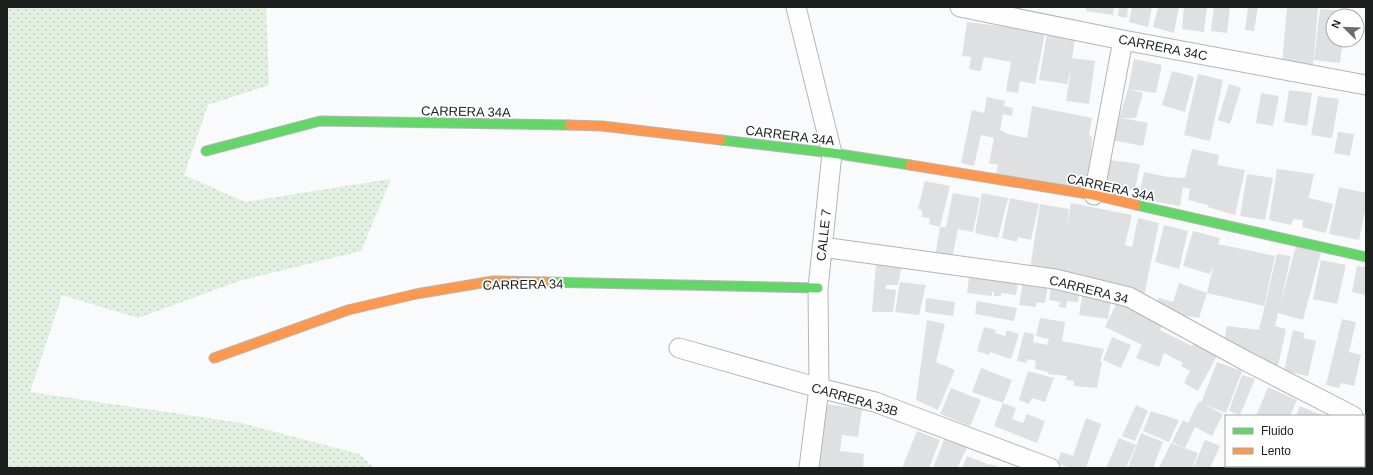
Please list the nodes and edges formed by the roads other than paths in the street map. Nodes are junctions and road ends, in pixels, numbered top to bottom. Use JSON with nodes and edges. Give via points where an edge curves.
{"nodes":[{"id":1,"x":796,"y":7,"type":"edge"},
{"id":2,"x":960,"y":7,"type":"edge"},
{"id":3,"x":1123,"y":40,"type":"junction"},
{"id":4,"x":1366,"y":85,"type":"edge"},
{"id":5,"x":206,"y":151,"type":"dead end"},
{"id":6,"x":832,"y":153,"type":"junction"},
{"id":7,"x":1094,"y":195,"type":"junction"},
{"id":8,"x":822,"y":247,"type":"junction"},
{"id":9,"x":1366,"y":257,"type":"edge"},
{"id":10,"x":818,"y":288,"type":"junction"},
{"id":11,"x":679,"y":348,"type":"dead end"},
{"id":12,"x":214,"y":358,"type":"dead end"},
{"id":13,"x":819,"y":388,"type":"junction"},
{"id":14,"x":1351,"y":415,"type":"edge"},
{"id":15,"x":809,"y":468,"type":"edge"},
{"id":16,"x":1050,"y":468,"type":"edge"}],
"edges":[{"from":1,"to":6,"type":"street","name":"CALLE 7"},
{"from":2,"to":3,"type":"street","name":"CARRERA 34C"},
{"from":3,"to":4,"type":"street","name":"CARRERA 34C"},
{"from":3,"to":7,"type":"street"},
{"from":5,"to":6,"type":"street","name":"CARRERA 34A","via":[[320,121],[602,126]]},
{"from":6,"to":7,"type":"street","name":"CARRERA 34A"},
{"from":6,"to":8,"type":"street","name":"CALLE 7"},
{"from":7,"to":9,"type":"street","name":"CARRERA 34A"},
{"from":8,"to":10,"type":"street","name":"CALLE 7"},
{"from":8,"to":14,"type":"street","name":"CARRERA 34","via":[[1055,279],[1129,297]]},
{"from":10,"to":12,"type":"street","name":"CARRERA 34","via":[[493,281],[416,294],[348,310]]},
{"from":10,"to":13,"type":"street","name":"CALLE 7"},
{"from":11,"to":13,"type":"street","name":"CARRERA 33B"},
{"from":13,"to":15,"type":"street","name":"CALLE 7"},
{"from":13,"to":16,"type":"street","name":"CARRERA 33B","via":[[875,402]]}]}
